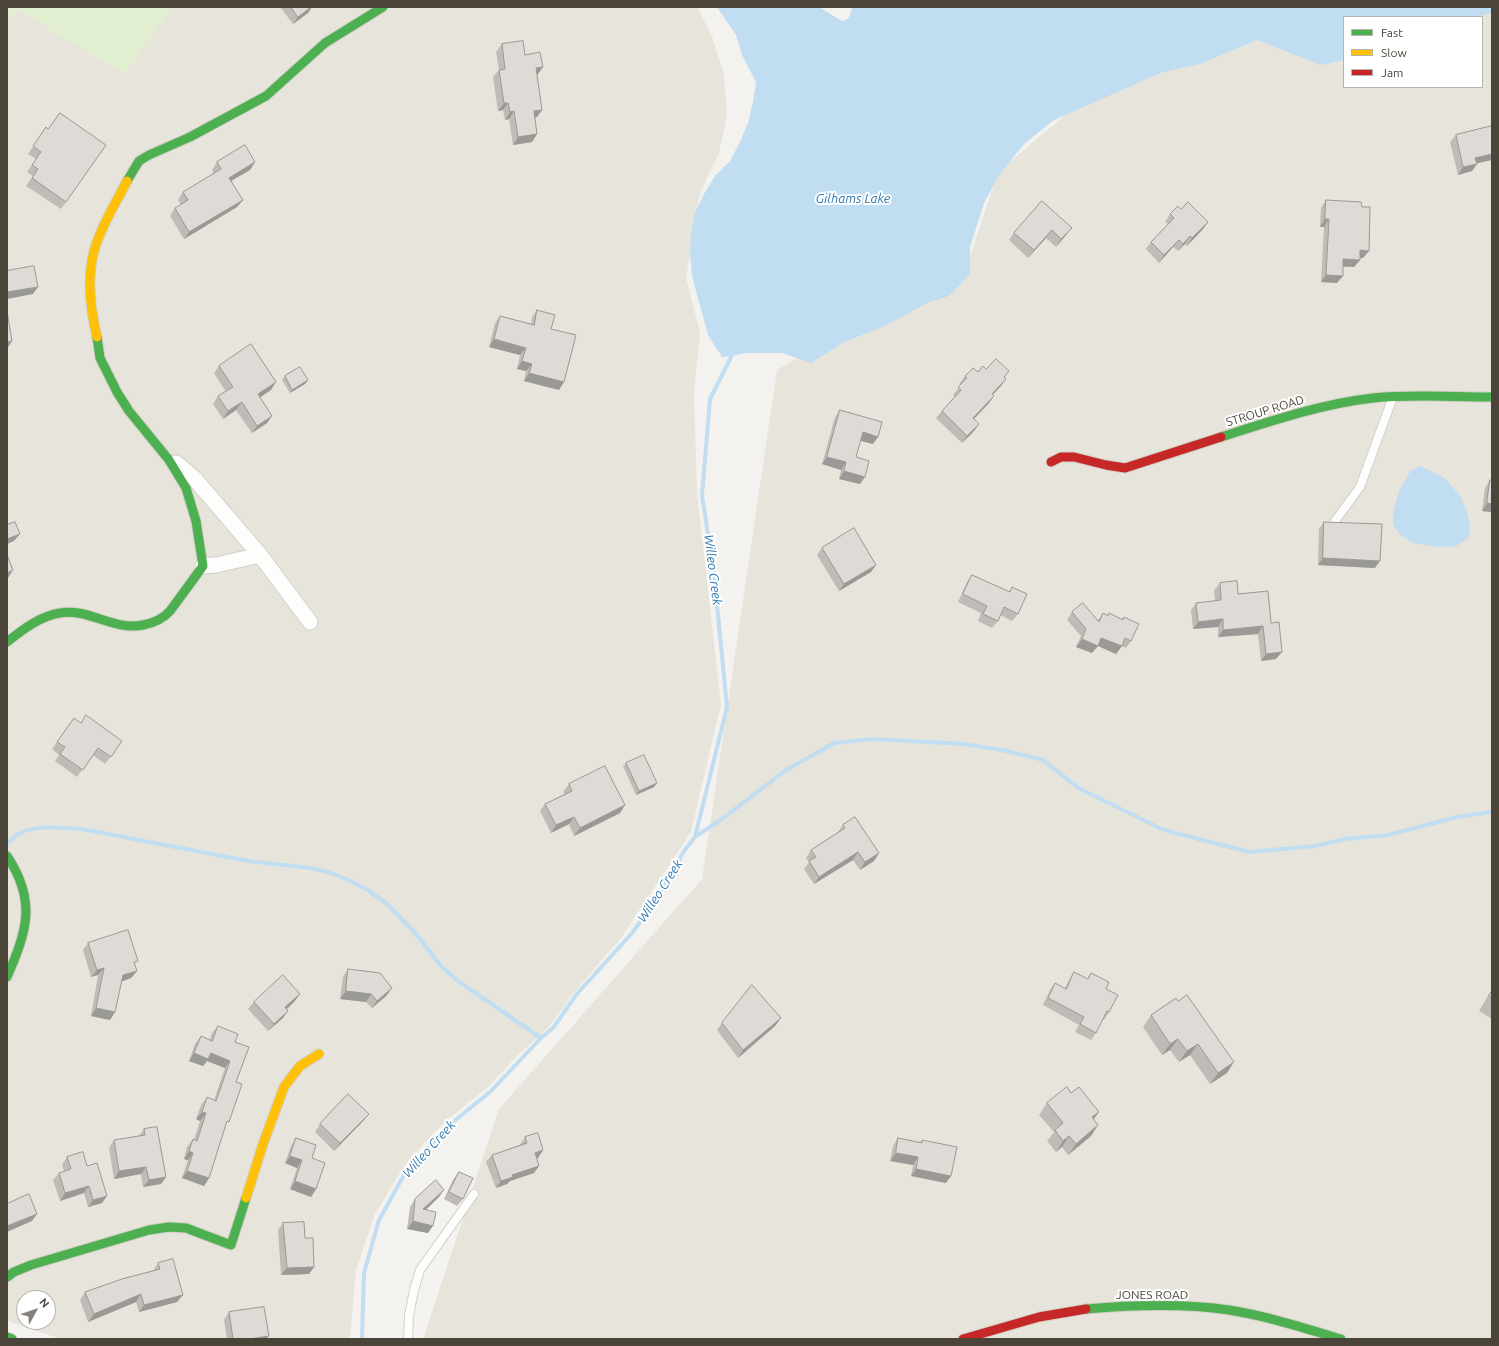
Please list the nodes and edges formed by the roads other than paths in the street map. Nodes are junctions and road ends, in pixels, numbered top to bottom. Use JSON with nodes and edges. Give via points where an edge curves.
{"nodes":[{"id":1,"x":383,"y":7,"type":"edge"},
{"id":2,"x":1393,"y":397,"type":"junction"},
{"id":3,"x":1492,"y":397,"type":"edge"},
{"id":4,"x":164,"y":452,"type":"junction"},
{"id":5,"x":1051,"y":462,"type":"dead end"},
{"id":6,"x":1336,"y":521,"type":"edge"},
{"id":7,"x":260,"y":555,"type":"junction"},
{"id":8,"x":203,"y":566,"type":"junction"},
{"id":9,"x":310,"y":622,"type":"dead end"},
{"id":10,"x":7,"y":642,"type":"edge"},
{"id":11,"x":8,"y":858,"type":"edge"},
{"id":12,"x":7,"y":977,"type":"edge"},
{"id":13,"x":319,"y":1054,"type":"dead end"},
{"id":14,"x":474,"y":1194,"type":"dead end"},
{"id":15,"x":7,"y":1277,"type":"edge"},
{"id":16,"x":7,"y":1337,"type":"edge"},
{"id":17,"x":12,"y":1339,"type":"edge"},
{"id":18,"x":408,"y":1339,"type":"edge"},
{"id":19,"x":963,"y":1339,"type":"edge"},
{"id":20,"x":1341,"y":1339,"type":"edge"}],
"edges":[{"from":1,"to":4,"type":"street","via":[[325,43],[266,96],[139,161],[99,238],[92,259],[90,308],[100,356],[112,385]]},
{"from":2,"to":3,"type":"street","name":"STROUP ROAD"},
{"from":2,"to":5,"type":"street","name":"STROUP ROAD","via":[[1340,403],[1289,415],[1125,468],[1074,457],[1061,457]]},
{"from":2,"to":6,"type":"lane","via":[[1360,487]]},
{"from":4,"to":7,"type":"street","via":[[194,478]]},
{"from":4,"to":8,"type":"street","via":[[181,478],[192,507],[201,543]]},
{"from":7,"to":8,"type":"street"},
{"from":7,"to":9,"type":"street"},
{"from":8,"to":10,"type":"street","via":[[169,612],[159,620],[135,626],[117,626],[81,614],[66,612],[35,622]]},
{"from":11,"to":12,"type":"street","via":[[24,886],[26,913],[20,942]]},
{"from":13,"to":15,"type":"street","via":[[300,1066],[284,1087],[231,1245],[186,1228],[169,1226],[31,1265]]},
{"from":14,"to":18,"type":"lane","via":[[420,1270],[409,1316]]},
{"from":16,"to":17,"type":"street"},
{"from":19,"to":20,"type":"street","name":"JONES ROAD","via":[[1039,1317],[1079,1310],[1119,1306],[1190,1306],[1268,1318]]}]}
